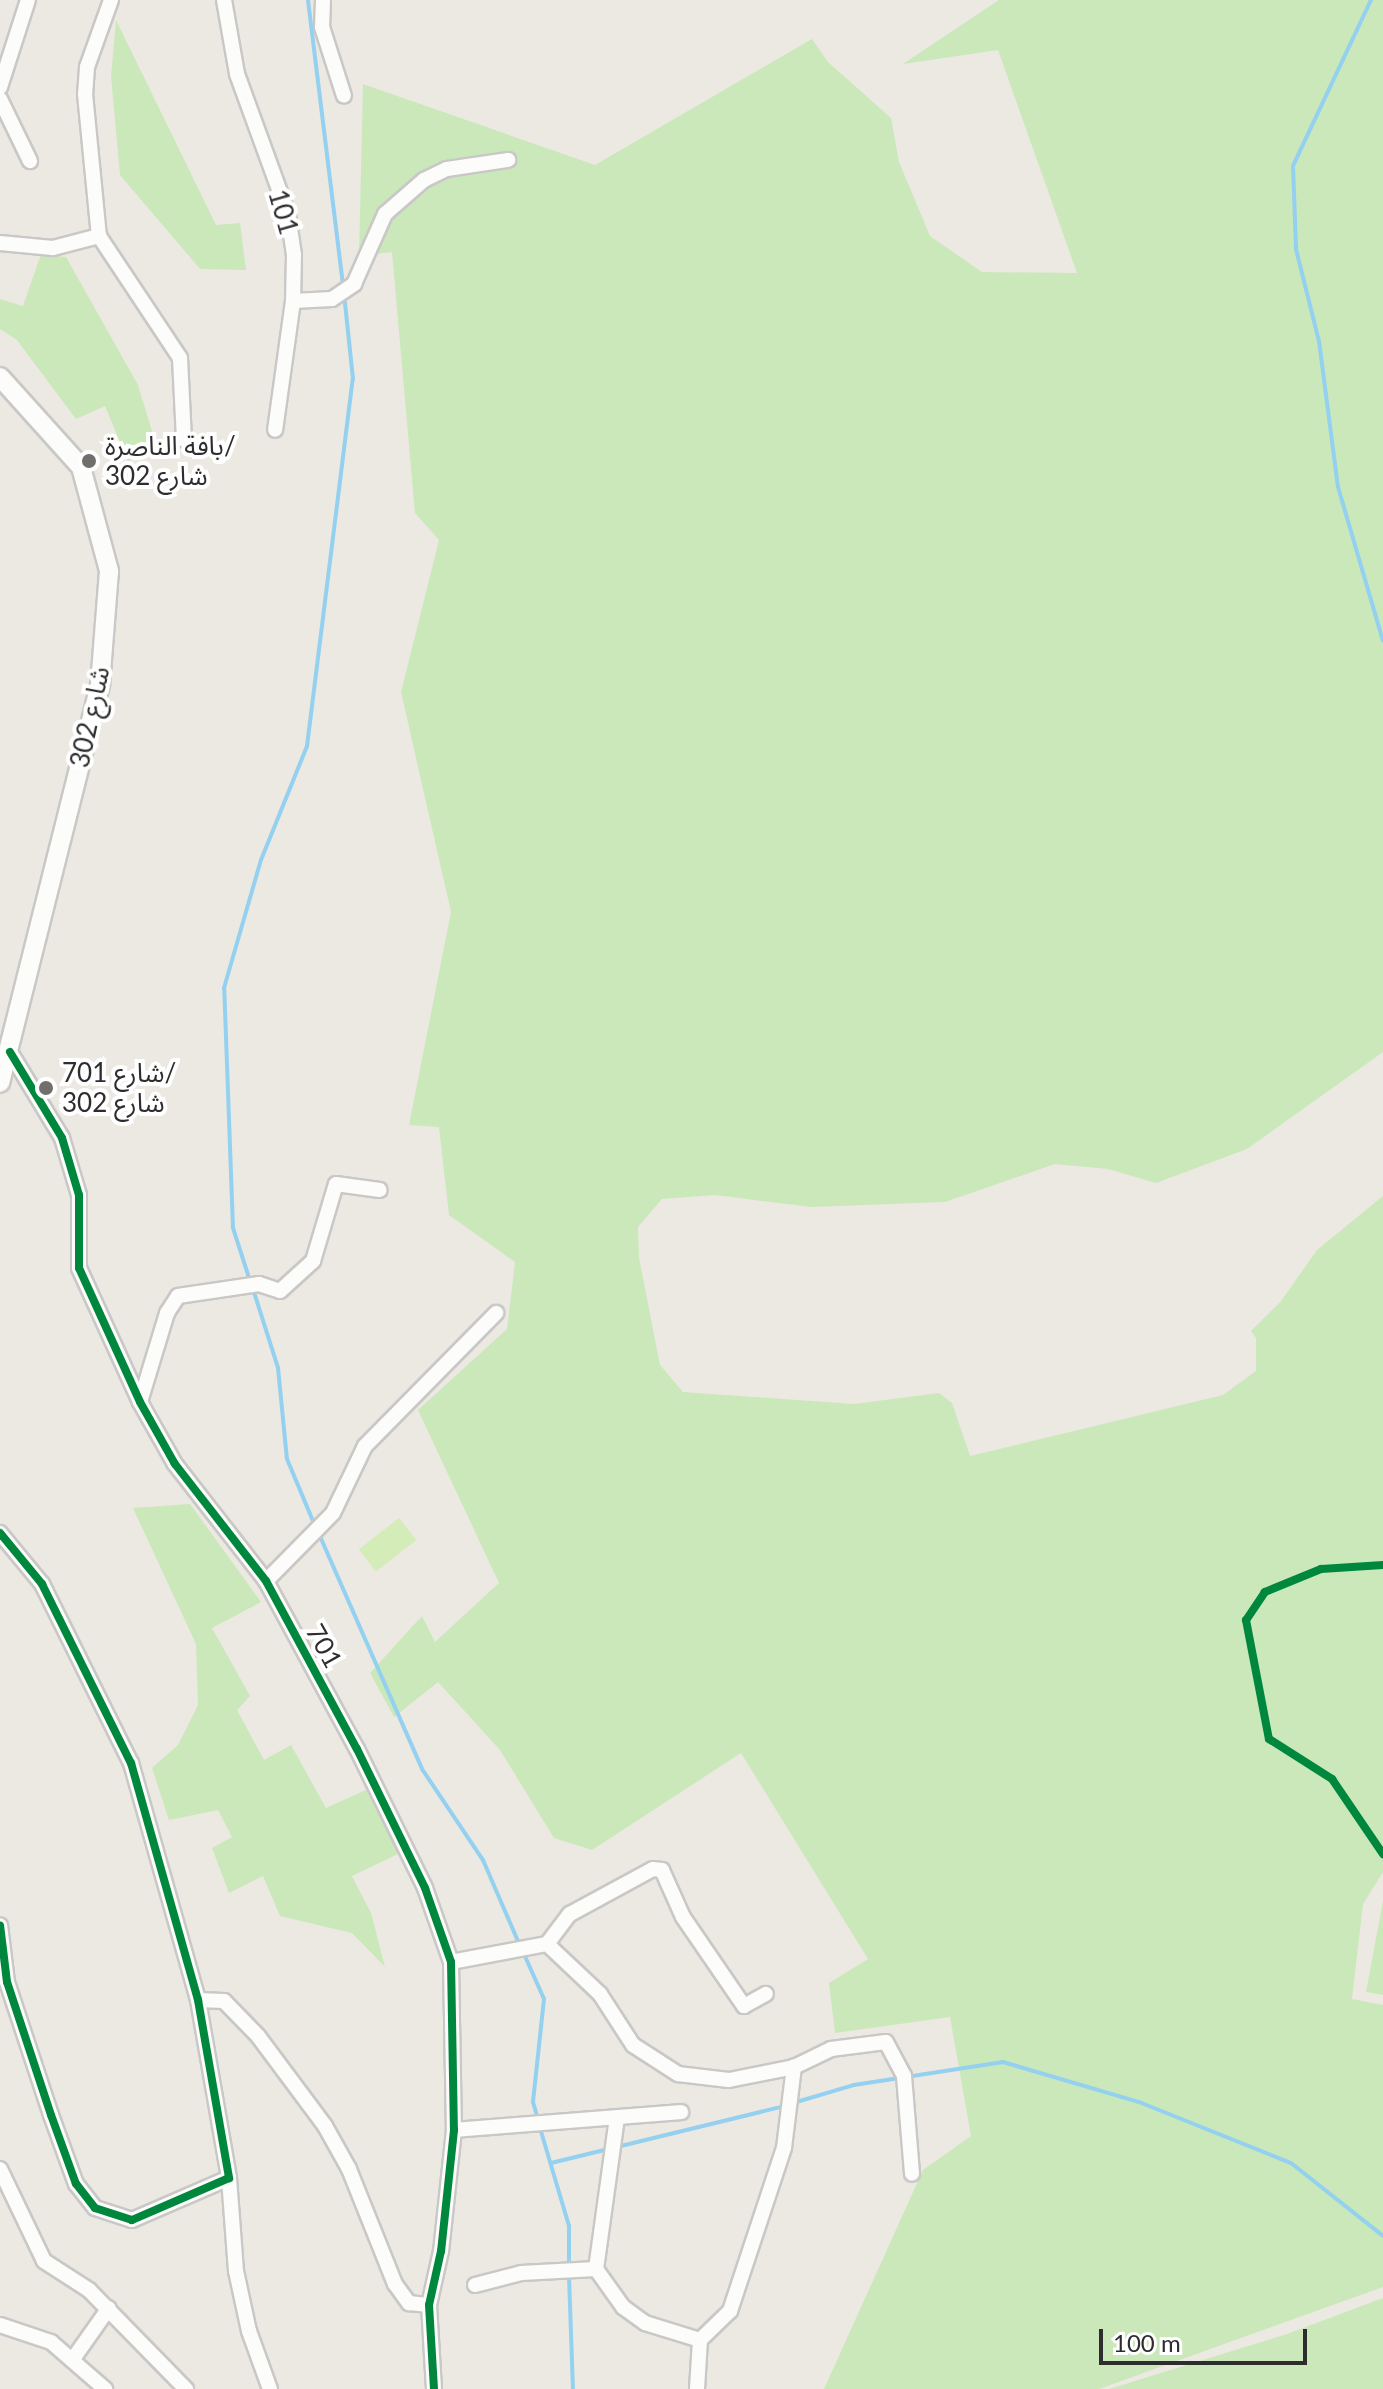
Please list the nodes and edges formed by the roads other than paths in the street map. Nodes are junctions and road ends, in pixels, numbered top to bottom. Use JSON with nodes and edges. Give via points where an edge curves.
{"nodes":[{"id":1,"x":28,"y":0,"type":"edge"},
{"id":2,"x":111,"y":0,"type":"edge"},
{"id":3,"x":224,"y":0,"type":"edge"},
{"id":4,"x":323,"y":0,"type":"edge"},
{"id":5,"x":0,"y":87,"type":"edge"},
{"id":6,"x":344,"y":96,"type":"dead end"},
{"id":7,"x":0,"y":99,"type":"edge"},
{"id":8,"x":508,"y":160,"type":"dead end"},
{"id":9,"x":30,"y":161,"type":"dead end"},
{"id":10,"x":99,"y":236,"type":"junction"},
{"id":11,"x":0,"y":243,"type":"edge"},
{"id":12,"x":293,"y":301,"type":"junction"},
{"id":13,"x":0,"y":377,"type":"edge"},
{"id":14,"x":275,"y":430,"type":"dead end"},
{"id":15,"x":184,"y":440,"type":"dead end"},
{"id":16,"x":10,"y":1052,"type":"junction"},
{"id":17,"x":0,"y":1083,"type":"edge"},
{"id":18,"x":380,"y":1190,"type":"dead end"},
{"id":19,"x":496,"y":1313,"type":"dead end"},
{"id":20,"x":140,"y":1402,"type":"junction"},
{"id":21,"x":0,"y":1533,"type":"edge"},
{"id":22,"x":266,"y":1581,"type":"junction"},
{"id":23,"x":0,"y":1925,"type":"edge"},
{"id":24,"x":547,"y":1944,"type":"junction"},
{"id":25,"x":451,"y":1962,"type":"junction"},
{"id":26,"x":766,"y":1994,"type":"dead end"},
{"id":27,"x":198,"y":2000,"type":"junction"},
{"id":28,"x":794,"y":2067,"type":"junction"},
{"id":29,"x":681,"y":2112,"type":"dead end"},
{"id":30,"x":617,"y":2117,"type":"junction"},
{"id":31,"x":454,"y":2130,"type":"junction"},
{"id":32,"x":0,"y":2169,"type":"edge"},
{"id":33,"x":912,"y":2174,"type":"dead end"},
{"id":34,"x":229,"y":2178,"type":"junction"},
{"id":35,"x":596,"y":2269,"type":"junction"},
{"id":36,"x":475,"y":2285,"type":"dead end"},
{"id":37,"x":429,"y":2305,"type":"junction"},
{"id":38,"x":109,"y":2308,"type":"junction"},
{"id":39,"x":0,"y":2325,"type":"edge"},
{"id":40,"x":700,"y":2340,"type":"junction"},
{"id":41,"x":73,"y":2359,"type":"junction"},
{"id":42,"x":105,"y":2389,"type":"edge"},
{"id":43,"x":186,"y":2389,"type":"edge"},
{"id":44,"x":270,"y":2389,"type":"edge"},
{"id":45,"x":434,"y":2389,"type":"edge"},
{"id":46,"x":697,"y":2389,"type":"edge"}],
"edges":[{"from":1,"to":5,"type":"street"},
{"from":2,"to":10,"type":"street","via":[[87,67],[85,94]]},
{"from":3,"to":12,"type":"street","name":"101","via":[[237,74],[288,214]]},
{"from":4,"to":6,"type":"street","via":[[322,27]]},
{"from":7,"to":9,"type":"street"},
{"from":8,"to":12,"type":"street","via":[[447,169],[424,180],[385,214],[354,284],[332,299]]},
{"from":10,"to":11,"type":"street","via":[[53,248]]},
{"from":10,"to":15,"type":"street","via":[[180,358]]},
{"from":12,"to":14,"type":"street","name":"101"},
{"from":13,"to":16,"type":"street","name":"شارع 302","via":[[81,467],[109,571],[100,685]]},
{"from":16,"to":17,"type":"street","name":"شارع 302"},
{"from":16,"to":20,"type":"street","name":"701","via":[[62,1138],[79,1195],[79,1268]]},
{"from":18,"to":20,"type":"street","via":[[336,1184],[313,1261],[280,1291],[259,1284],[178,1296],[167,1313]]},
{"from":19,"to":22,"type":"street","via":[[365,1446],[333,1513]]},
{"from":20,"to":22,"type":"street","name":"701","via":[[175,1464]]},
{"from":21,"to":27,"type":"street","via":[[42,1584],[131,1763]]},
{"from":22,"to":25,"type":"street","name":"701","via":[[364,1762],[425,1888]]},
{"from":23,"to":34,"type":"street","via":[[7,1982],[51,2115],[76,2184],[95,2208],[132,2220]]},
{"from":24,"to":25,"type":"street"},
{"from":24,"to":26,"type":"street","via":[[570,1914],[642,1873],[662,1870],[683,1917],[744,2006]]},
{"from":24,"to":28,"type":"street","via":[[600,1994],[633,2045],[678,2074],[729,2080]]},
{"from":25,"to":31,"type":"street","name":"701"},
{"from":27,"to":34,"type":"street"},
{"from":27,"to":37,"type":"street","via":[[224,2001],[258,2036],[325,2126],[349,2169],[395,2284],[409,2303]]},
{"from":28,"to":33,"type":"street","via":[[831,2049],[886,2042],[904,2076]]},
{"from":28,"to":40,"type":"street","via":[[784,2148],[747,2265],[730,2311]]},
{"from":29,"to":30,"type":"street"},
{"from":30,"to":31,"type":"street"},
{"from":30,"to":35,"type":"street"},
{"from":31,"to":37,"type":"street","name":"701","via":[[441,2251]]},
{"from":32,"to":38,"type":"street","via":[[44,2261]]},
{"from":34,"to":44,"type":"street","via":[[236,2271],[249,2331]]},
{"from":35,"to":36,"type":"street","via":[[521,2273]]},
{"from":35,"to":40,"type":"street","via":[[623,2307],[645,2323]]},
{"from":37,"to":45,"type":"street","name":"701"},
{"from":38,"to":41,"type":"street"},
{"from":38,"to":43,"type":"street"},
{"from":39,"to":41,"type":"street","via":[[51,2342]]},
{"from":40,"to":46,"type":"street"},
{"from":41,"to":42,"type":"street"}]}
